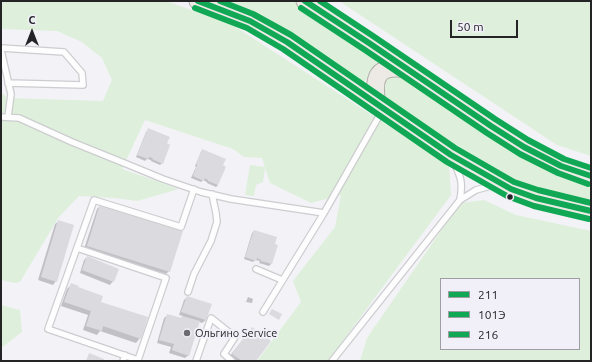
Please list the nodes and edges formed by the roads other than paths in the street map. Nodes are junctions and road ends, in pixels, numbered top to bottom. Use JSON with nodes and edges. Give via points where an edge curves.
{"nodes":[{"id":1,"x":198,"y":1,"type":"edge"},
{"id":2,"x":305,"y":1,"type":"edge"},
{"id":3,"x":1,"y":49,"type":"edge"},
{"id":4,"x":407,"y":69,"type":"junction"},
{"id":5,"x":8,"y":83,"type":"junction"},
{"id":6,"x":380,"y":106,"type":"junction"},
{"id":7,"x":1,"y":117,"type":"edge"},
{"id":8,"x":8,"y":117,"type":"junction"},
{"id":9,"x":451,"y":155,"type":"junction"},
{"id":10,"x":591,"y":176,"type":"edge"},
{"id":11,"x":502,"y":184,"type":"junction"},
{"id":12,"x":194,"y":189,"type":"junction"},
{"id":13,"x":212,"y":194,"type":"junction"},
{"id":14,"x":460,"y":200,"type":"junction"},
{"id":15,"x":591,"y":211,"type":"edge"},
{"id":16,"x":324,"y":213,"type":"junction"},
{"id":17,"x":77,"y":248,"type":"junction"},
{"id":18,"x":256,"y":269,"type":"dead end"},
{"id":19,"x":282,"y":280,"type":"junction"},
{"id":20,"x":188,"y":292,"type":"dead end"},
{"id":21,"x":263,"y":312,"type":"dead end"},
{"id":22,"x":124,"y":358,"type":"edge"},
{"id":23,"x":196,"y":361,"type":"edge"},
{"id":24,"x":232,"y":361,"type":"edge"},
{"id":25,"x":332,"y":361,"type":"edge"}],
"edges":[{"from":1,"to":6,"type":"main road","via":[[250,21],[287,42]]},
{"from":2,"to":4,"type":"main road"},
{"from":3,"to":5,"type":"lane"},
{"from":3,"to":5,"type":"lane","via":[[64,52],[82,73],[83,85]]},
{"from":4,"to":6,"type":"main road","via":[[383,70],[378,76],[375,89]]},
{"from":4,"to":10,"type":"main road","via":[[524,147],[561,166]]},
{"from":5,"to":8,"type":"lane","via":[[11,94]]},
{"from":6,"to":9,"type":"main road"},
{"from":6,"to":16,"type":"lane"},
{"from":7,"to":8,"type":"lane"},
{"from":8,"to":12,"type":"lane","via":[[19,118],[72,142]]},
{"from":9,"to":11,"type":"main road"},
{"from":9,"to":14,"type":"lane","via":[[460,176]]},
{"from":11,"to":14,"type":"lane","via":[[476,190]]},
{"from":11,"to":15,"type":"main road","via":[[536,198]]},
{"from":12,"to":13,"type":"lane"},
{"from":12,"to":17,"type":"lane","via":[[181,227],[94,200]]},
{"from":13,"to":16,"type":"lane"},
{"from":13,"to":20,"type":"lane","via":[[217,222],[212,241],[194,274]]},
{"from":14,"to":25,"type":"lane"},
{"from":16,"to":19,"type":"lane"},
{"from":17,"to":22,"type":"lane","via":[[48,329]]},
{"from":17,"to":22,"type":"lane","via":[[166,278],[138,360]]},
{"from":18,"to":19,"type":"lane"},
{"from":19,"to":21,"type":"lane"},
{"from":23,"to":24,"type":"lane","via":[[211,318],[235,337],[224,354]]}]}
